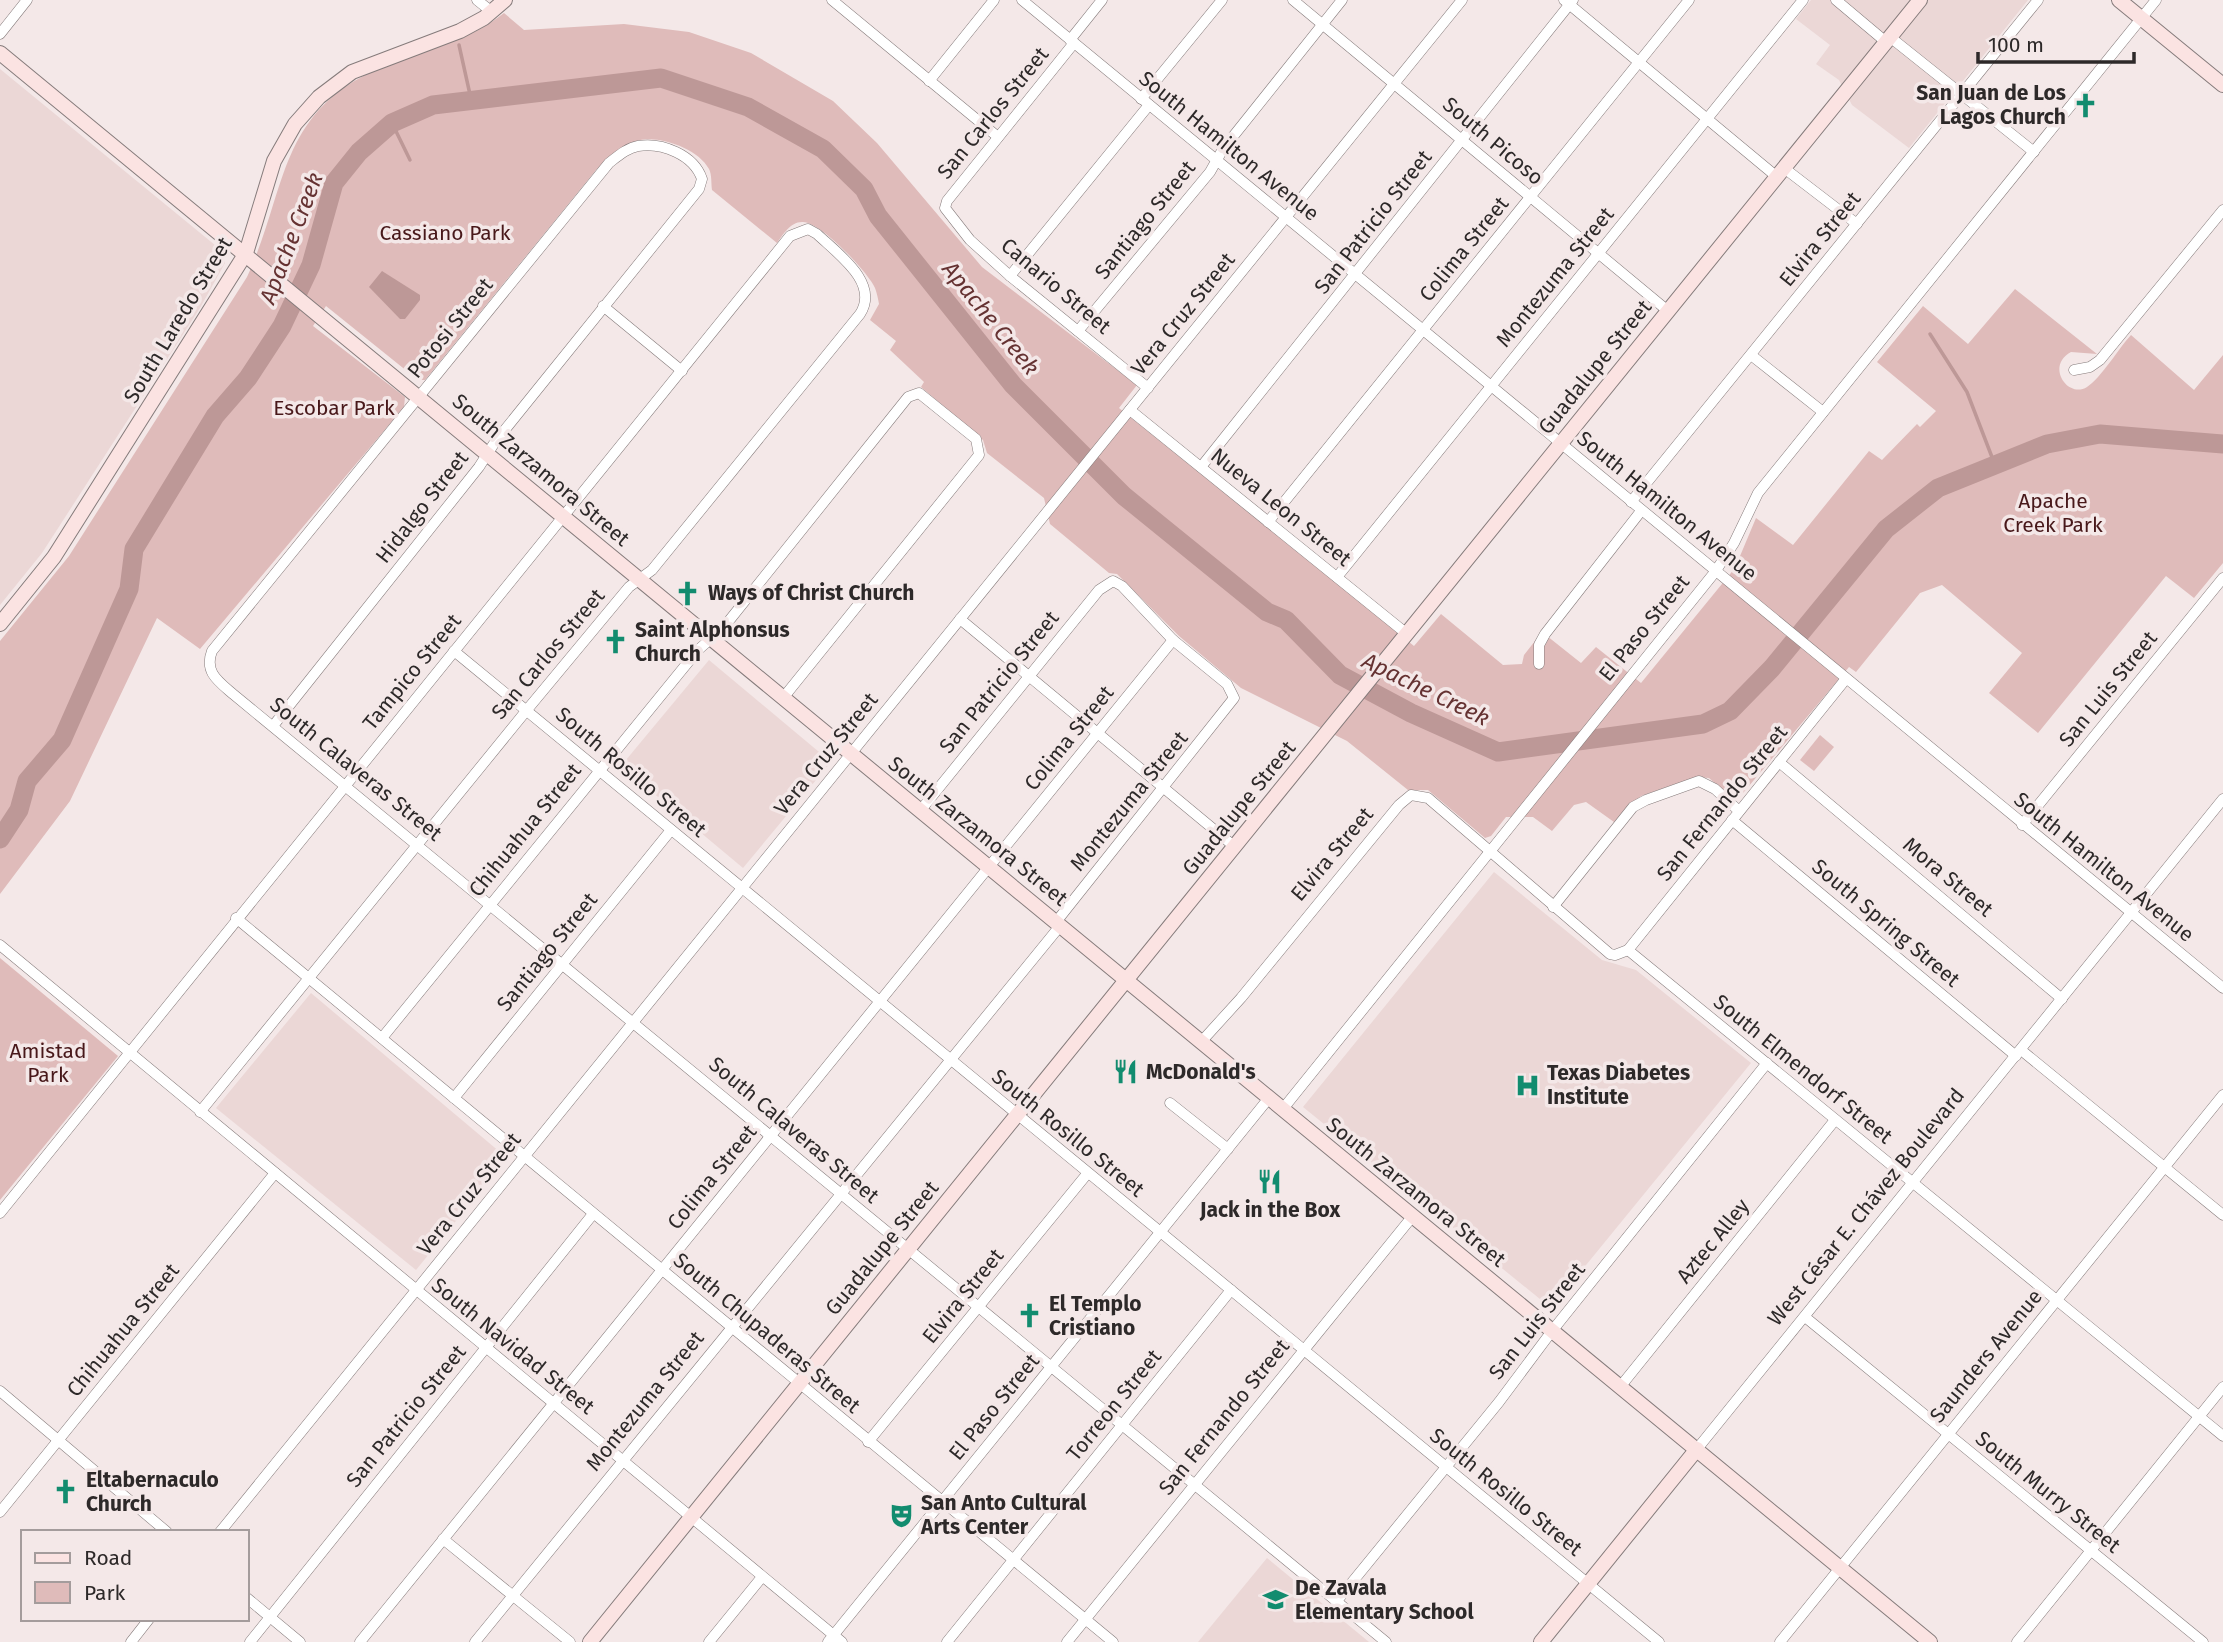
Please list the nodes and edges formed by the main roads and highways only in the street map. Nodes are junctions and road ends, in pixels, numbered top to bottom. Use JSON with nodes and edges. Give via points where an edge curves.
{"nodes":[{"id":1,"x":505,"y":0,"type":"edge"},
{"id":2,"x":1920,"y":0,"type":"edge"},
{"id":3,"x":2119,"y":0,"type":"edge"},
{"id":4,"x":0,"y":53,"type":"edge"},
{"id":5,"x":2223,"y":85,"type":"edge"},
{"id":6,"x":246,"y":253,"type":"junction"},
{"id":7,"x":0,"y":624,"type":"edge"},
{"id":8,"x":1127,"y":981,"type":"junction"},
{"id":9,"x":1697,"y":1449,"type":"junction"},
{"id":10,"x":590,"y":1642,"type":"edge"},
{"id":11,"x":1541,"y":1642,"type":"edge"},
{"id":12,"x":1930,"y":1642,"type":"edge"}],
"edges":[{"from":1,"to":6,"type":"main road","name":"South Laredo Street","via":[[460,31],[352,72],[319,97],[282,144]]},
{"from":2,"to":8,"type":"main road","name":"Guadalupe Street"},
{"from":3,"to":5,"type":"main road"},
{"from":4,"to":6,"type":"main road","name":"South Zarzamora Street"},
{"from":6,"to":7,"type":"main road","name":"South Laredo Street","via":[[54,556]]},
{"from":6,"to":8,"type":"main road","name":"South Zarzamora Street"},
{"from":8,"to":9,"type":"main road","name":"South Zarzamora Street"},
{"from":8,"to":10,"type":"main road","name":"Guadalupe Street"},
{"from":9,"to":11,"type":"main road","name":"West César E. Chávez Boulevard"},
{"from":9,"to":12,"type":"main road","name":"South Zarzamora Street"}]}
